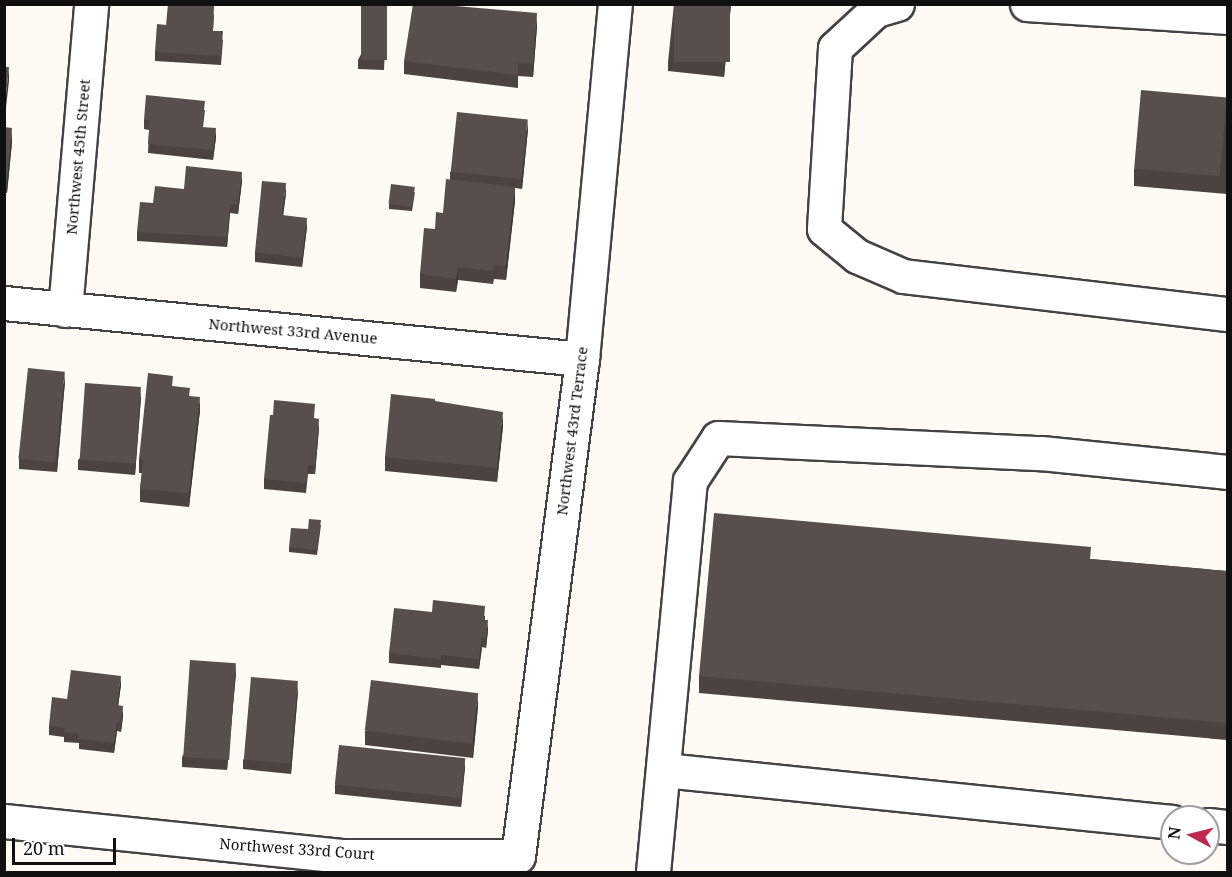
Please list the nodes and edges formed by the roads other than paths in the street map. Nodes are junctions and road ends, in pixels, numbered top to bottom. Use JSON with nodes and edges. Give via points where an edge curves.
{"nodes":[{"id":1,"x":90,"y":4,"type":"edge"},
{"id":2,"x":615,"y":4,"type":"edge"},
{"id":3,"x":897,"y":4,"type":"edge"},
{"id":4,"x":1027,"y":4,"type":"edge"},
{"id":5,"x":1227,"y":17,"type":"edge"},
{"id":6,"x":4,"y":303,"type":"edge"},
{"id":7,"x":65,"y":310,"type":"junction"},
{"id":8,"x":1227,"y":314,"type":"edge"},
{"id":9,"x":582,"y":359,"type":"junction"},
{"id":10,"x":1227,"y":472,"type":"edge"},
{"id":11,"x":664,"y":770,"type":"junction"},
{"id":12,"x":4,"y":821,"type":"edge"},
{"id":13,"x":1160,"y":821,"type":"edge"},
{"id":14,"x":518,"y":856,"type":"joint"},
{"id":15,"x":654,"y":873,"type":"edge"}],
"edges":[{"from":1,"to":7,"type":"street","name":"Northwest 45th Street"},
{"from":2,"to":9,"type":"street","name":"Northwest 43rd Terrace"},
{"from":3,"to":8,"type":"street","via":[[876,10],[835,48],[824,229],[857,256],[903,276]]},
{"from":4,"to":5,"type":"street"},
{"from":6,"to":7,"type":"street","name":"Northwest 33rd Avenue"},
{"from":7,"to":9,"type":"street","name":"Northwest 33rd Avenue"},
{"from":9,"to":14,"type":"street","name":"Northwest 43rd Terrace"},
{"from":10,"to":11,"type":"street","via":[[1041,453],[718,438],[690,481]]},
{"from":11,"to":13,"type":"street"},
{"from":11,"to":15,"type":"street"},
{"from":12,"to":14,"type":"street","name":"Northwest 33rd Court","via":[[341,855]]}]}
